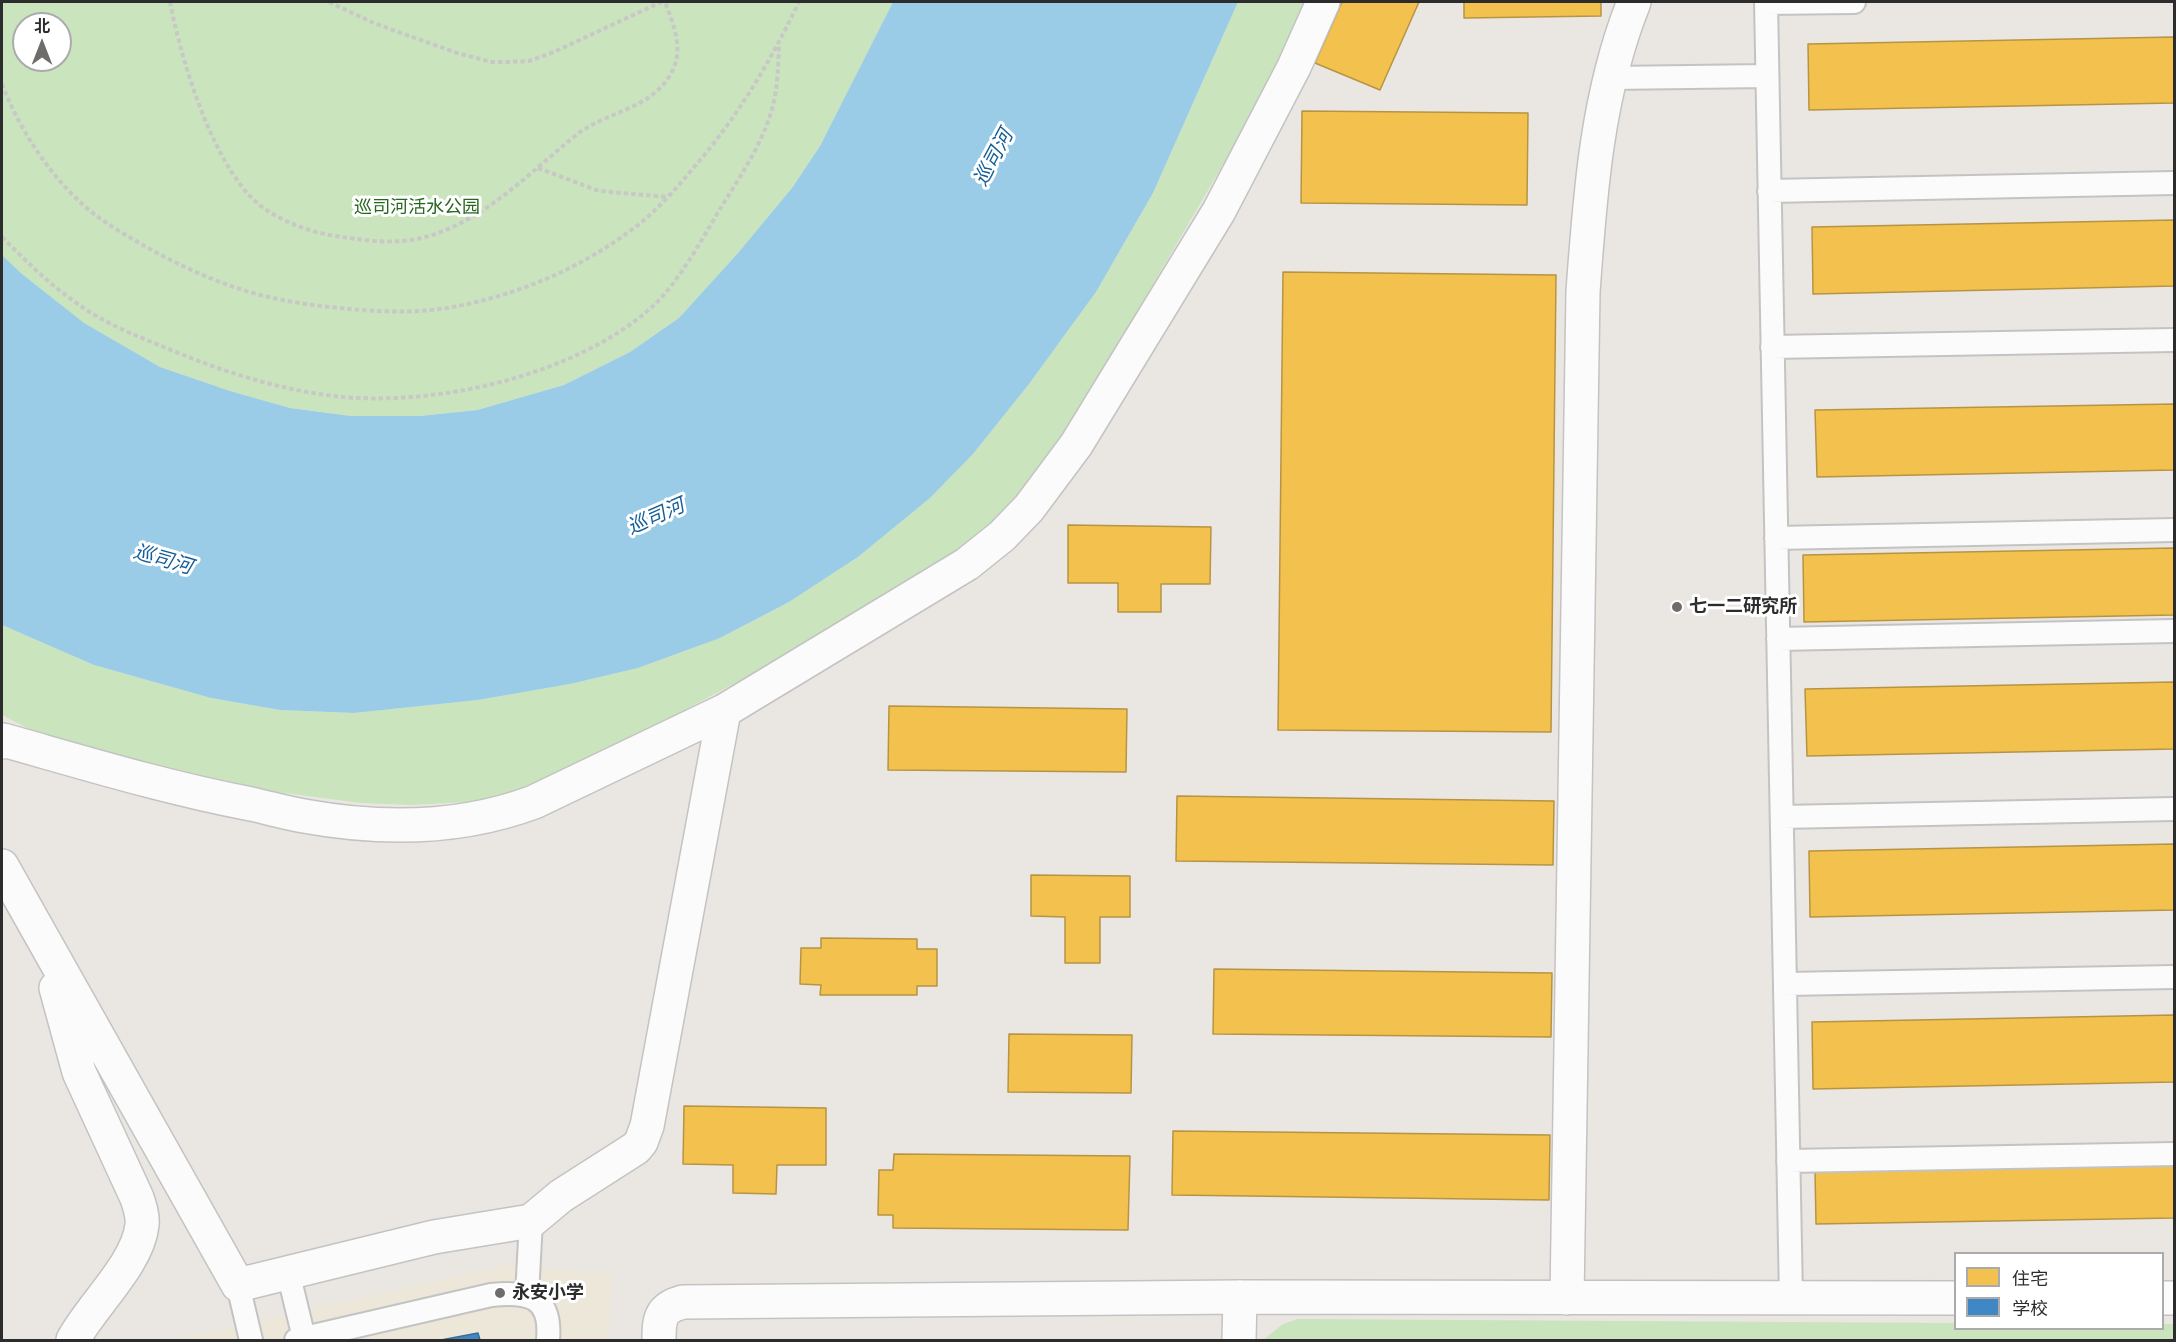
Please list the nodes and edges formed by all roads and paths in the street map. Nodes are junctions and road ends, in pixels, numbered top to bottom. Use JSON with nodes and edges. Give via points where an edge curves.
{"nodes":[{"id":1,"x":170,"y":2,"type":"edge"},
{"id":2,"x":329,"y":2,"type":"edge"},
{"id":3,"x":663,"y":2,"type":"edge"},
{"id":4,"x":799,"y":2,"type":"edge"},
{"id":5,"x":1323,"y":2,"type":"edge"},
{"id":6,"x":1634,"y":2,"type":"edge"},
{"id":7,"x":1766,"y":2,"type":"edge"},
{"id":8,"x":1854,"y":2,"type":"edge"},
{"id":9,"x":779,"y":43,"type":"junction"},
{"id":10,"x":1767,"y":76,"type":"junction"},
{"id":11,"x":1610,"y":78,"type":"junction"},
{"id":12,"x":2,"y":84,"type":"edge"},
{"id":13,"x":538,"y":168,"type":"junction"},
{"id":14,"x":2175,"y":183,"type":"edge"},
{"id":15,"x":1769,"y":191,"type":"junction"},
{"id":16,"x":669,"y":197,"type":"junction"},
{"id":17,"x":2,"y":237,"type":"edge"},
{"id":18,"x":2175,"y":340,"type":"edge"},
{"id":19,"x":1773,"y":347,"type":"junction"},
{"id":20,"x":2175,"y":530,"type":"edge"},
{"id":21,"x":1776,"y":538,"type":"junction"},
{"id":22,"x":2175,"y":631,"type":"edge"},
{"id":23,"x":1778,"y":639,"type":"junction"},
{"id":24,"x":724,"y":711,"type":"junction"},
{"id":25,"x":2,"y":742,"type":"edge"},
{"id":26,"x":2175,"y":809,"type":"edge"},
{"id":27,"x":1782,"y":817,"type":"junction"},
{"id":28,"x":2,"y":866,"type":"edge"},
{"id":29,"x":43,"y":940,"type":"junction"},
{"id":30,"x":2175,"y":977,"type":"edge"},
{"id":31,"x":1785,"y":984,"type":"junction"},
{"id":32,"x":2175,"y":1154,"type":"edge"},
{"id":33,"x":1788,"y":1161,"type":"junction"},
{"id":34,"x":531,"y":1221,"type":"junction"},
{"id":35,"x":288,"y":1272,"type":"junction"},
{"id":36,"x":238,"y":1285,"type":"junction"},
{"id":37,"x":527,"y":1294,"type":"junction"},
{"id":38,"x":1240,"y":1297,"type":"junction"},
{"id":39,"x":1567,"y":1298,"type":"junction"},
{"id":40,"x":1791,"y":1298,"type":"junction"},
{"id":41,"x":1954,"y":1298,"type":"edge"},
{"id":42,"x":300,"y":1340,"type":"edge"},
{"id":43,"x":73,"y":1341,"type":"edge"},
{"id":44,"x":251,"y":1341,"type":"edge"},
{"id":45,"x":548,"y":1341,"type":"edge"},
{"id":46,"x":659,"y":1341,"type":"edge"},
{"id":47,"x":1239,"y":1341,"type":"edge"}],
"edges":[{"from":1,"to":13,"type":"path","via":[[200,109],[224,158],[240,185],[266,210],[298,227],[375,242],[411,241],[444,231],[482,210]]},
{"from":2,"to":3,"type":"path","via":[[376,24],[492,62],[529,61]]},
{"from":3,"to":13,"type":"path","via":[[678,40],[670,75],[650,97],[578,134]]},
{"from":4,"to":9,"type":"path"},
{"from":5,"to":24,"type":"street","via":[[1294,68],[1219,211],[1076,445],[1029,508],[967,564]]},
{"from":6,"to":11,"type":"street"},
{"from":7,"to":8,"type":"lane"},
{"from":7,"to":10,"type":"lane"},
{"from":9,"to":16,"type":"path","via":[[722,134]]},
{"from":9,"to":17,"type":"path","via":[[774,104],[765,129],[704,236],[670,286],[636,321],[610,338],[559,363],[504,381],[438,394],[346,396],[280,386],[225,372],[119,328],[78,305]]},
{"from":10,"to":11,"type":"lane"},
{"from":10,"to":15,"type":"lane"},
{"from":11,"to":39,"type":"street","via":[[1594,168],[1583,292]]},
{"from":12,"to":16,"type":"path","via":[[34,147],[82,204],[164,257],[206,276],[286,301],[407,311],[446,308],[514,291],[561,273],[604,248]]},
{"from":13,"to":16,"type":"path","via":[[599,191]]},
{"from":14,"to":15,"type":"lane"},
{"from":15,"to":19,"type":"lane"},
{"from":18,"to":19,"type":"lane"},
{"from":19,"to":21,"type":"lane"},
{"from":20,"to":21,"type":"lane"},
{"from":21,"to":23,"type":"lane"},
{"from":22,"to":23,"type":"lane"},
{"from":23,"to":27,"type":"lane"},
{"from":24,"to":25,"type":"street","via":[[504,813],[409,825],[346,822],[220,799]]},
{"from":24,"to":34,"type":"street","via":[[644,1136],[627,1155],[561,1196]]},
{"from":26,"to":27,"type":"lane"},
{"from":27,"to":31,"type":"lane"},
{"from":28,"to":29,"type":"street"},
{"from":29,"to":36,"type":"street"},
{"from":29,"to":43,"type":"street","via":[[79,1072],[142,1214],[142,1227],[127,1262]]},
{"from":30,"to":31,"type":"lane"},
{"from":31,"to":33,"type":"lane"},
{"from":32,"to":33,"type":"lane"},
{"from":33,"to":40,"type":"lane"},
{"from":34,"to":35,"type":"street","via":[[434,1237]]},
{"from":34,"to":37,"type":"lane"},
{"from":35,"to":36,"type":"street"},
{"from":35,"to":42,"type":"lane"},
{"from":36,"to":44,"type":"lane"},
{"from":37,"to":42,"type":"lane","via":[[491,1295]]},
{"from":37,"to":45,"type":"lane","via":[[545,1309]]},
{"from":38,"to":39,"type":"street"},
{"from":38,"to":46,"type":"street","via":[[683,1302],[670,1306],[663,1314]]},
{"from":38,"to":47,"type":"street"},
{"from":39,"to":40,"type":"street"},
{"from":40,"to":41,"type":"street"}]}
